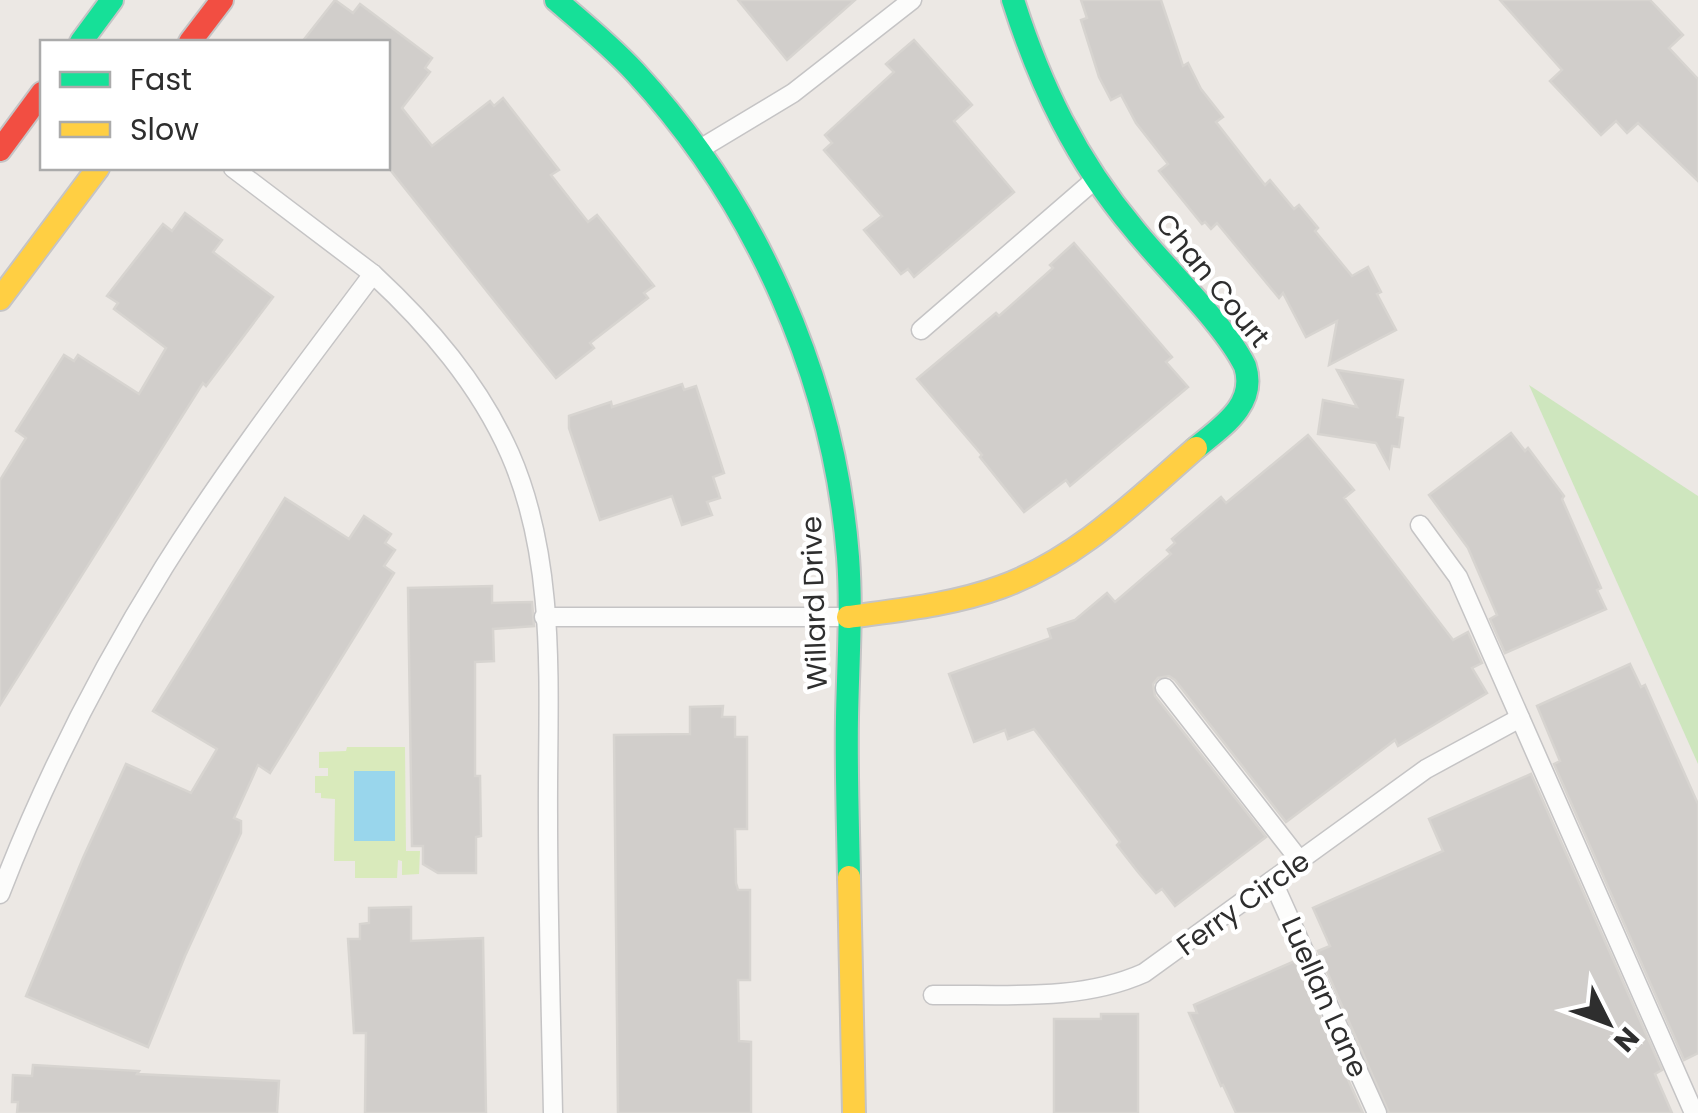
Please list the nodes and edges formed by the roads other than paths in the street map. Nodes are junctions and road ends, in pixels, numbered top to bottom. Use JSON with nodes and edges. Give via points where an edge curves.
{"nodes":[{"id":1,"x":112,"y":0,"type":"edge"},
{"id":2,"x":222,"y":0,"type":"edge"},
{"id":3,"x":556,"y":0,"type":"edge"},
{"id":4,"x":912,"y":0,"type":"edge"},
{"id":5,"x":1013,"y":0,"type":"edge"},
{"id":6,"x":82,"y":40,"type":"edge"},
{"id":7,"x":192,"y":40,"type":"edge"},
{"id":8,"x":40,"y":96,"type":"edge"},
{"id":9,"x":0,"y":150,"type":"edge"},
{"id":10,"x":698,"y":150,"type":"junction"},
{"id":11,"x":97,"y":170,"type":"edge"},
{"id":12,"x":236,"y":170,"type":"edge"},
{"id":13,"x":1095,"y":180,"type":"junction"},
{"id":14,"x":373,"y":274,"type":"junction"},
{"id":15,"x":0,"y":299,"type":"edge"},
{"id":16,"x":921,"y":330,"type":"dead end"},
{"id":17,"x":1420,"y":525,"type":"dead end"},
{"id":18,"x":848,"y":617,"type":"junction"},
{"id":19,"x":544,"y":618,"type":"junction"},
{"id":20,"x":1164,"y":688,"type":"dead end"},
{"id":21,"x":1520,"y":718,"type":"junction"},
{"id":22,"x":1301,"y":862,"type":"junction"},
{"id":23,"x":1273,"y":882,"type":"junction"},
{"id":24,"x":0,"y":894,"type":"edge"},
{"id":25,"x":934,"y":995,"type":"dead end"},
{"id":26,"x":554,"y":1113,"type":"edge"},
{"id":27,"x":854,"y":1113,"type":"edge"},
{"id":28,"x":1377,"y":1113,"type":"edge"},
{"id":29,"x":1694,"y":1113,"type":"edge"}],
"edges":[{"from":1,"to":6,"type":"street"},
{"from":2,"to":7,"type":"street"},
{"from":3,"to":10,"type":"street","name":"Willard Drive","via":[[635,72]]},
{"from":4,"to":10,"type":"lane","via":[[793,93]]},
{"from":5,"to":13,"type":"street","name":"Chan Court","via":[[1046,94]]},
{"from":8,"to":9,"type":"street"},
{"from":10,"to":18,"type":"street","name":"Willard Drive","via":[[765,262],[809,369],[838,476]]},
{"from":11,"to":15,"type":"street"},
{"from":12,"to":14,"type":"lane"},
{"from":13,"to":16,"type":"lane"},
{"from":13,"to":18,"type":"street","name":"Chan Court","via":[[1243,360],[1250,384],[1243,404],[1102,527],[1036,573],[935,606]]},
{"from":14,"to":19,"type":"lane","via":[[443,346],[510,454],[540,560]]},
{"from":14,"to":24,"type":"lane","via":[[249,440],[154,583],[92,692]]},
{"from":17,"to":21,"type":"lane","via":[[1458,578]]},
{"from":18,"to":19,"type":"lane"},
{"from":18,"to":27,"type":"street","name":"Willard Drive"},
{"from":19,"to":26,"type":"lane"},
{"from":20,"to":22,"type":"lane"},
{"from":21,"to":22,"type":"lane","name":"Ferry Circle","via":[[1426,769]]},
{"from":21,"to":29,"type":"lane"},
{"from":22,"to":23,"type":"lane","name":"Ferry Circle"},
{"from":23,"to":25,"type":"lane","name":"Ferry Circle","via":[[1144,973],[1110,987]]},
{"from":23,"to":28,"type":"lane","name":"Luellan Lane"}]}
